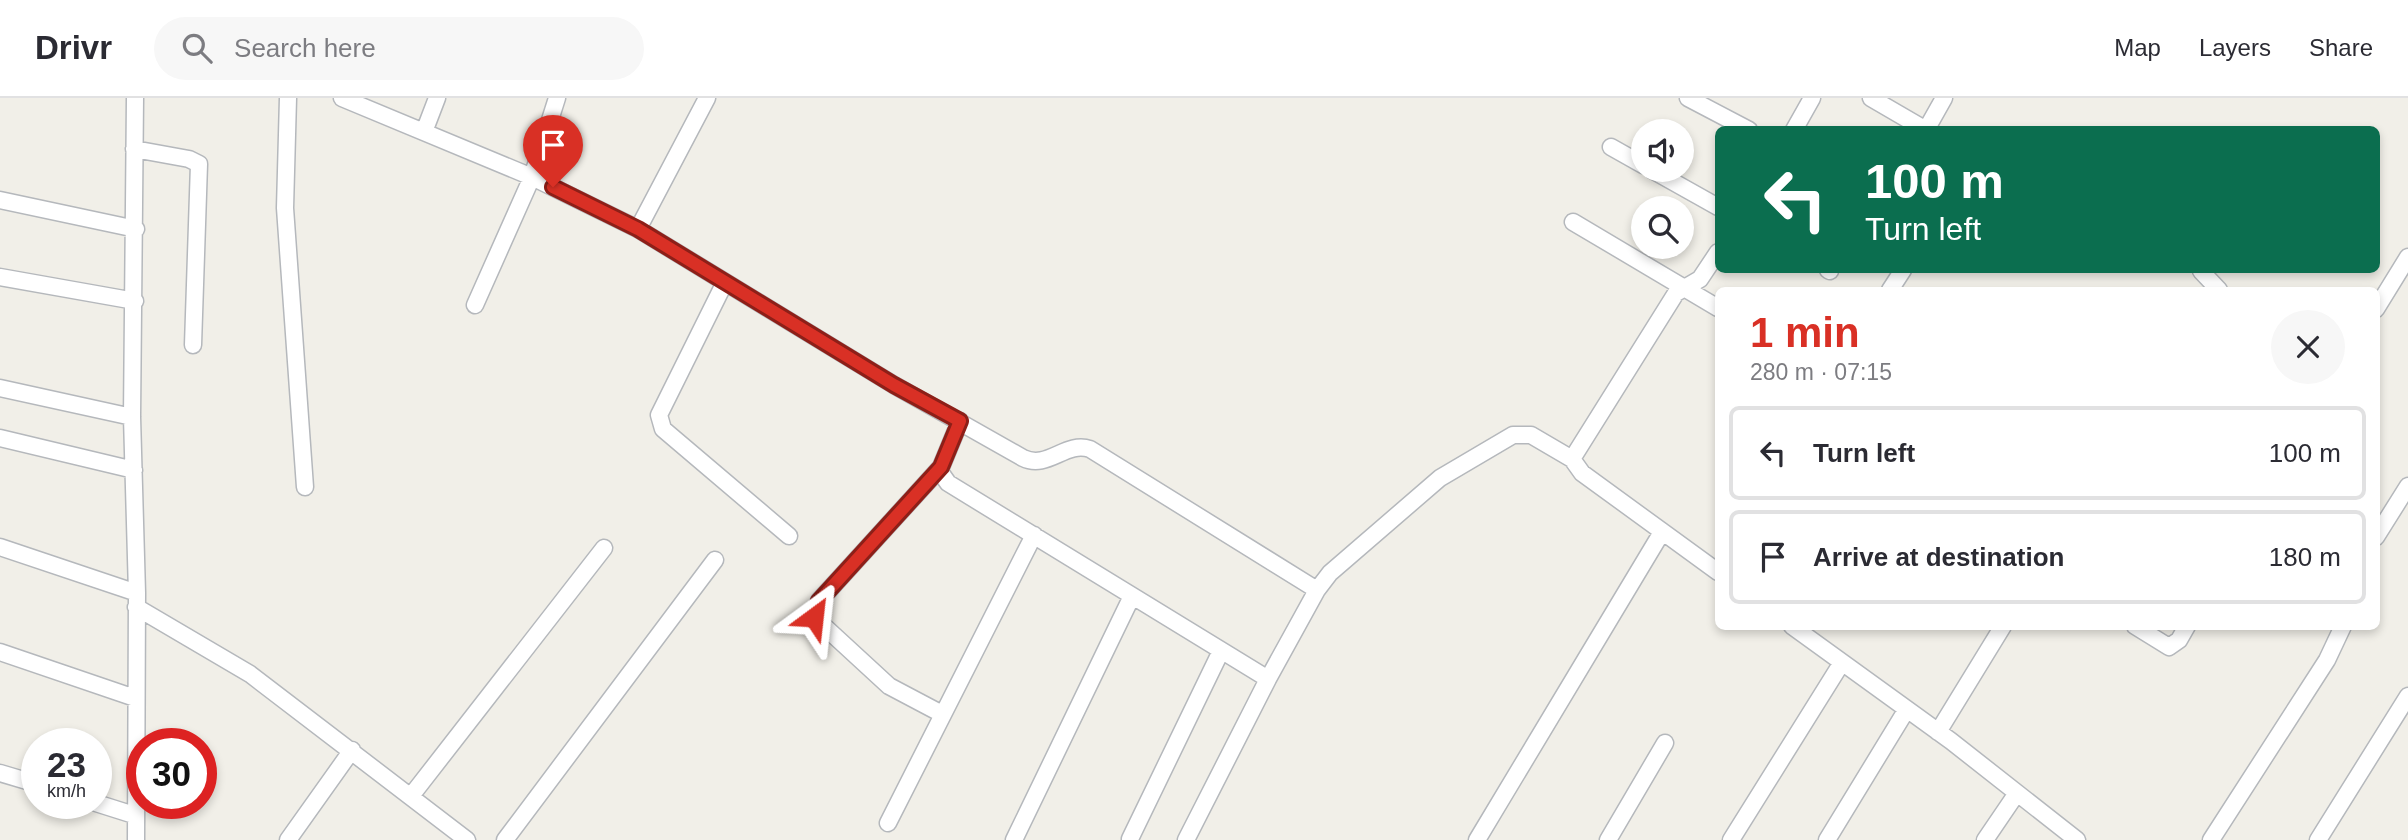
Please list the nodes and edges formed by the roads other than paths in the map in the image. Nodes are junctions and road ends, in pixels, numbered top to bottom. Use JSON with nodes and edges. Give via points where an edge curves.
{"nodes":[{"id":1,"x":135,"y":98,"type":"edge"},
{"id":2,"x":288,"y":98,"type":"edge"},
{"id":3,"x":342,"y":98,"type":"edge"},
{"id":4,"x":437,"y":98,"type":"edge"},
{"id":5,"x":557,"y":98,"type":"edge"},
{"id":6,"x":707,"y":98,"type":"edge"},
{"id":7,"x":1688,"y":98,"type":"edge"},
{"id":8,"x":1812,"y":98,"type":"edge"},
{"id":9,"x":1871,"y":98,"type":"edge"},
{"id":10,"x":1944,"y":98,"type":"edge"},
{"id":11,"x":1741,"y":126,"type":"edge"},
{"id":12,"x":1796,"y":126,"type":"edge"},
{"id":13,"x":1919,"y":126,"type":"edge"},
{"id":14,"x":1928,"y":126,"type":"edge"},
{"id":15,"x":425,"y":132,"type":"junction"},
{"id":16,"x":1611,"y":146,"type":"dead end"},
{"id":17,"x":134,"y":149,"type":"junction"},
{"id":18,"x":1631,"y":158,"type":"edge"},
{"id":19,"x":531,"y":177,"type":"junction"},
{"id":20,"x":1673,"y":182,"type":"edge"},
{"id":21,"x":0,"y":200,"type":"edge"},
{"id":22,"x":1715,"y":205,"type":"edge"},
{"id":23,"x":1573,"y":222,"type":"dead end"},
{"id":24,"x":136,"y":229,"type":"junction"},
{"id":25,"x":638,"y":229,"type":"junction"},
{"id":26,"x":1715,"y":256,"type":"edge"},
{"id":27,"x":2408,"y":257,"type":"edge"},
{"id":28,"x":2203,"y":273,"type":"edge"},
{"id":29,"x":0,"y":277,"type":"edge"},
{"id":30,"x":725,"y":282,"type":"junction"},
{"id":31,"x":2216,"y":287,"type":"edge"},
{"id":32,"x":1682,"y":288,"type":"junction"},
{"id":33,"x":135,"y":301,"type":"junction"},
{"id":34,"x":2380,"y":302,"type":"edge"},
{"id":35,"x":475,"y":305,"type":"dead end"},
{"id":36,"x":1715,"y":306,"type":"edge"},
{"id":37,"x":193,"y":345,"type":"dead end"},
{"id":38,"x":0,"y":388,"type":"edge"},
{"id":39,"x":132,"y":417,"type":"junction"},
{"id":40,"x":960,"y":421,"type":"junction"},
{"id":41,"x":0,"y":438,"type":"edge"},
{"id":42,"x":1572,"y":458,"type":"junction"},
{"id":43,"x":941,"y":467,"type":"junction"},
{"id":44,"x":134,"y":470,"type":"junction"},
{"id":45,"x":2408,"y":486,"type":"edge"},
{"id":46,"x":305,"y":487,"type":"dead end"},
{"id":47,"x":2380,"y":531,"type":"edge"},
{"id":48,"x":1661,"y":532,"type":"junction"},
{"id":49,"x":1034,"y":535,"type":"junction"},
{"id":50,"x":789,"y":536,"type":"dead end"},
{"id":51,"x":0,"y":547,"type":"edge"},
{"id":52,"x":604,"y":548,"type":"dead end"},
{"id":53,"x":715,"y":560,"type":"dead end"},
{"id":54,"x":1715,"y":570,"type":"edge"},
{"id":55,"x":1317,"y":590,"type":"junction"},
{"id":56,"x":1132,"y":596,"type":"junction"},
{"id":57,"x":136,"y":600,"type":"junction"},
{"id":58,"x":1796,"y":630,"type":"edge"},
{"id":59,"x":2001,"y":630,"type":"edge"},
{"id":60,"x":2141,"y":630,"type":"edge"},
{"id":61,"x":2185,"y":630,"type":"edge"},
{"id":62,"x":2341,"y":630,"type":"edge"},
{"id":63,"x":1221,"y":651,"type":"junction"},
{"id":64,"x":0,"y":652,"type":"edge"},
{"id":65,"x":1841,"y":664,"type":"junction"},
{"id":66,"x":1268,"y":679,"type":"junction"},
{"id":67,"x":2408,"y":696,"type":"edge"},
{"id":68,"x":135,"y":698,"type":"junction"},
{"id":69,"x":1907,"y":709,"type":"junction"},
{"id":70,"x":942,"y":715,"type":"junction"},
{"id":71,"x":135,"y":728,"type":"edge"},
{"id":72,"x":1938,"y":732,"type":"junction"},
{"id":73,"x":1665,"y":743,"type":"dead end"},
{"id":74,"x":352,"y":750,"type":"junction"},
{"id":75,"x":0,"y":773,"type":"edge"},
{"id":76,"x":21,"y":779,"type":"edge"},
{"id":77,"x":2017,"y":793,"type":"junction"},
{"id":78,"x":411,"y":796,"type":"junction"},
{"id":79,"x":134,"y":819,"type":"edge"},
{"id":80,"x":888,"y":823,"type":"dead end"},
{"id":81,"x":1130,"y":839,"type":"edge"},
{"id":82,"x":136,"y":840,"type":"edge"},
{"id":83,"x":288,"y":840,"type":"edge"},
{"id":84,"x":467,"y":840,"type":"edge"},
{"id":85,"x":505,"y":840,"type":"edge"},
{"id":86,"x":1014,"y":840,"type":"edge"},
{"id":87,"x":1186,"y":840,"type":"edge"},
{"id":88,"x":1477,"y":840,"type":"edge"},
{"id":89,"x":1608,"y":840,"type":"edge"},
{"id":90,"x":1731,"y":840,"type":"edge"},
{"id":91,"x":1826,"y":840,"type":"edge"},
{"id":92,"x":1985,"y":840,"type":"edge"},
{"id":93,"x":2077,"y":840,"type":"edge"},
{"id":94,"x":2211,"y":840,"type":"edge"},
{"id":95,"x":2318,"y":840,"type":"edge"}],
"edges":[{"from":1,"to":17,"type":"street"},
{"from":2,"to":46,"type":"street","via":[[285,208]]},
{"from":3,"to":15,"type":"street"},
{"from":4,"to":15,"type":"street"},
{"from":5,"to":19,"type":"street"},
{"from":6,"to":25,"type":"street"},
{"from":7,"to":11,"type":"street"},
{"from":8,"to":12,"type":"street"},
{"from":9,"to":13,"type":"street"},
{"from":10,"to":14,"type":"street"},
{"from":15,"to":19,"type":"street"},
{"from":16,"to":18,"type":"street"},
{"from":17,"to":24,"type":"street"},
{"from":17,"to":37,"type":"street","via":[[199,164]]},
{"from":19,"to":25,"type":"street"},
{"from":19,"to":35,"type":"street"},
{"from":20,"to":22,"type":"street"},
{"from":21,"to":24,"type":"street"},
{"from":23,"to":32,"type":"street"},
{"from":24,"to":33,"type":"street"},
{"from":25,"to":30,"type":"street"},
{"from":26,"to":32,"type":"street","via":[[1700,279]]},
{"from":27,"to":34,"type":"street"},
{"from":28,"to":31,"type":"street"},
{"from":29,"to":33,"type":"street"},
{"from":30,"to":40,"type":"street"},
{"from":30,"to":50,"type":"street","via":[[659,422]]},
{"from":32,"to":36,"type":"street"},
{"from":32,"to":42,"type":"street"},
{"from":33,"to":39,"type":"street"},
{"from":38,"to":39,"type":"street"},
{"from":39,"to":44,"type":"street"},
{"from":40,"to":43,"type":"street"},
{"from":40,"to":55,"type":"street","via":[[1031,462],[1080,446],[1090,449]]},
{"from":41,"to":44,"type":"street"},
{"from":42,"to":48,"type":"street","via":[[1581,473]]},
{"from":42,"to":55,"type":"street","via":[[1531,435],[1513,435],[1440,478],[1408,503],[1358,545]]},
{"from":43,"to":49,"type":"street","via":[[948,483]]},
{"from":43,"to":70,"type":"street","via":[[819,601],[814,617],[878,678]]},
{"from":44,"to":57,"type":"street"},
{"from":45,"to":47,"type":"street"},
{"from":48,"to":54,"type":"street"},
{"from":48,"to":88,"type":"street"},
{"from":49,"to":56,"type":"street"},
{"from":49,"to":70,"type":"street"},
{"from":51,"to":57,"type":"street"},
{"from":52,"to":78,"type":"street"},
{"from":53,"to":85,"type":"street"},
{"from":55,"to":66,"type":"street"},
{"from":56,"to":63,"type":"street"},
{"from":56,"to":86,"type":"street"},
{"from":57,"to":68,"type":"street"},
{"from":57,"to":74,"type":"street","via":[[250,674]]},
{"from":58,"to":65,"type":"street"},
{"from":59,"to":72,"type":"street"},
{"from":60,"to":61,"type":"street","via":[[2169,647]]},
{"from":62,"to":94,"type":"street","via":[[2327,660]]},
{"from":63,"to":66,"type":"street"},
{"from":63,"to":81,"type":"street"},
{"from":64,"to":68,"type":"street"},
{"from":65,"to":69,"type":"street"},
{"from":65,"to":90,"type":"street"},
{"from":66,"to":87,"type":"street"},
{"from":67,"to":95,"type":"street"},
{"from":68,"to":71,"type":"street"},
{"from":69,"to":72,"type":"street"},
{"from":69,"to":91,"type":"street"},
{"from":70,"to":80,"type":"street"},
{"from":72,"to":77,"type":"street"},
{"from":73,"to":89,"type":"street"},
{"from":74,"to":78,"type":"street"},
{"from":74,"to":83,"type":"street"},
{"from":75,"to":76,"type":"street"},
{"from":77,"to":92,"type":"street"},
{"from":77,"to":93,"type":"street"},
{"from":78,"to":84,"type":"street"},
{"from":79,"to":82,"type":"street"}]}
